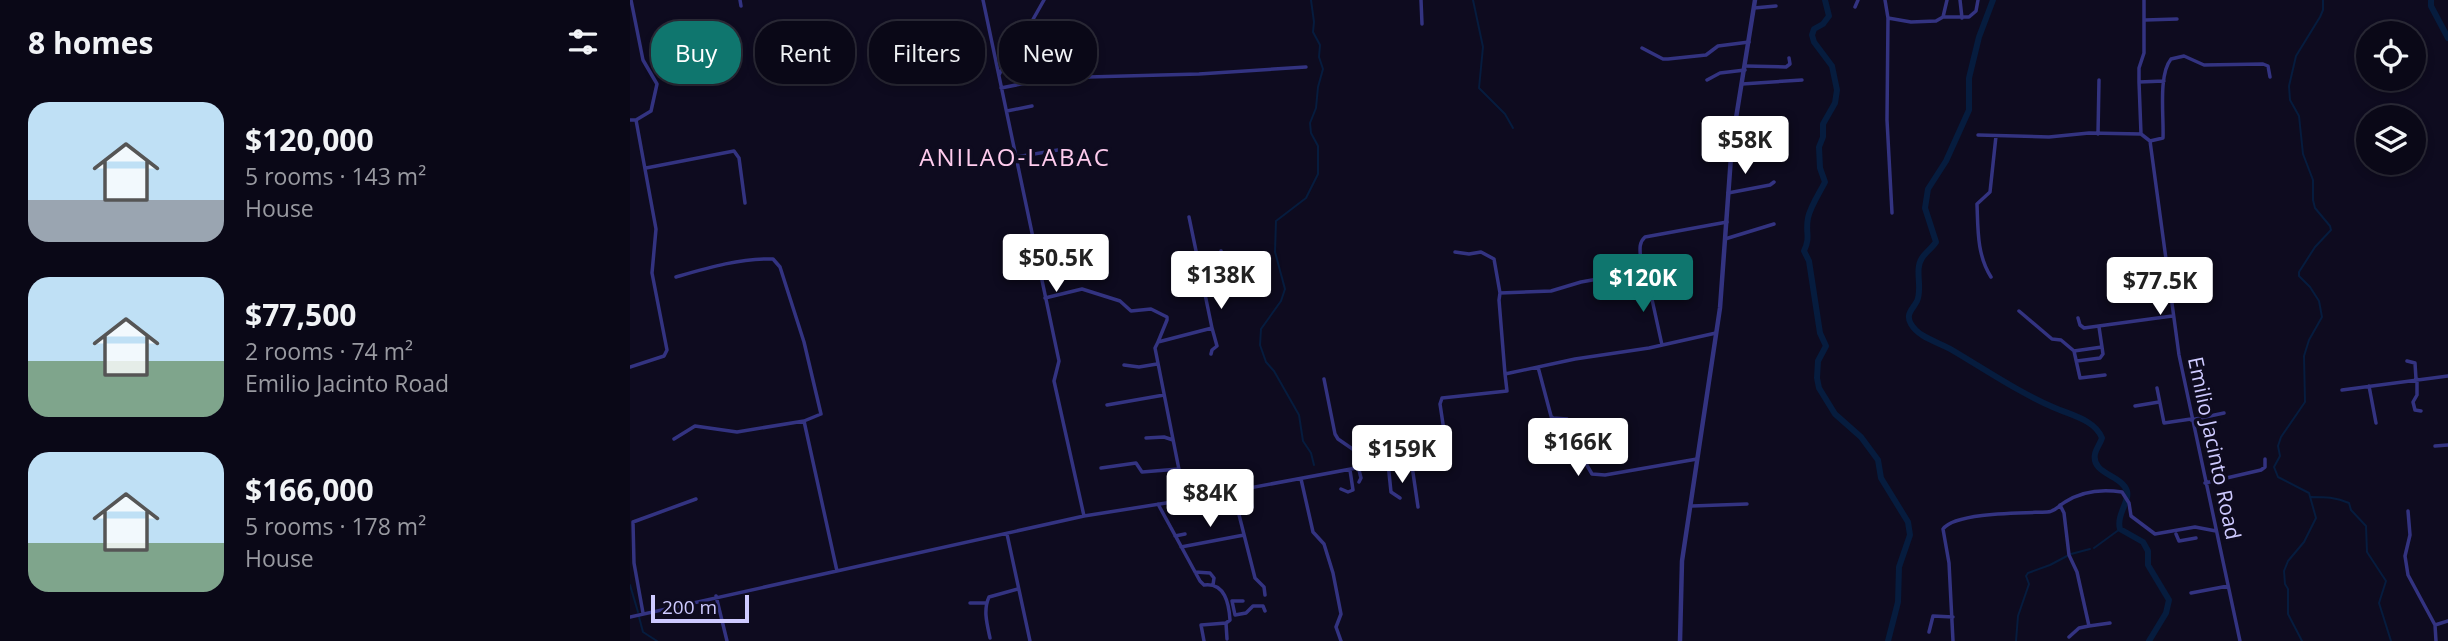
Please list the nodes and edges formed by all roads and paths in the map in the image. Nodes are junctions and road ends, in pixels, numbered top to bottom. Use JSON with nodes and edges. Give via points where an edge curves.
{"nodes":[{"id":1,"x":631,"y":0,"type":"edge"},
{"id":2,"x":740,"y":0,"type":"edge"},
{"id":3,"x":983,"y":0,"type":"edge"},
{"id":4,"x":1044,"y":0,"type":"edge"},
{"id":5,"x":1421,"y":0,"type":"edge"},
{"id":6,"x":1755,"y":0,"type":"edge"},
{"id":7,"x":1858,"y":0,"type":"edge"},
{"id":8,"x":1885,"y":0,"type":"edge"},
{"id":9,"x":1947,"y":0,"type":"edge"},
{"id":10,"x":1960,"y":0,"type":"edge"},
{"id":11,"x":1978,"y":0,"type":"edge"},
{"id":12,"x":2144,"y":0,"type":"edge"},
{"id":13,"x":741,"y":6,"type":"dead end"},
{"id":14,"x":1776,"y":6,"type":"dead end"},
{"id":15,"x":1855,"y":7,"type":"dead end"},
{"id":16,"x":1754,"y":8,"type":"junction"},
{"id":17,"x":1888,"y":18,"type":"junction"},
{"id":18,"x":1942,"y":18,"type":"junction"},
{"id":19,"x":1962,"y":18,"type":"junction"},
{"id":20,"x":2177,"y":19,"type":"dead end"},
{"id":21,"x":2145,"y":20,"type":"junction"},
{"id":22,"x":1032,"y":21,"type":"edge"},
{"id":23,"x":1422,"y":24,"type":"dead end"},
{"id":24,"x":1749,"y":42,"type":"junction"},
{"id":25,"x":1642,"y":48,"type":"dead end"},
{"id":26,"x":1789,"y":58,"type":"dead end"},
{"id":27,"x":1306,"y":67,"type":"dead end"},
{"id":28,"x":1745,"y":68,"type":"junction"},
{"id":29,"x":999,"y":75,"type":"edge"},
{"id":30,"x":2270,"y":76,"type":"dead end"},
{"id":31,"x":1707,"y":80,"type":"dead end"},
{"id":32,"x":1802,"y":80,"type":"dead end"},
{"id":33,"x":2099,"y":80,"type":"dead end"},
{"id":34,"x":2164,"y":81,"type":"junction"},
{"id":35,"x":2138,"y":82,"type":"junction"},
{"id":36,"x":1001,"y":84,"type":"edge"},
{"id":37,"x":1742,"y":84,"type":"junction"},
{"id":38,"x":1002,"y":88,"type":"junction"},
{"id":39,"x":1032,"y":106,"type":"dead end"},
{"id":40,"x":1007,"y":111,"type":"junction"},
{"id":41,"x":633,"y":120,"type":"edge"},
{"id":42,"x":2098,"y":134,"type":"junction"},
{"id":43,"x":2141,"y":134,"type":"junction"},
{"id":44,"x":1978,"y":135,"type":"dead end"},
{"id":45,"x":1996,"y":136,"type":"junction"},
{"id":46,"x":2150,"y":141,"type":"junction"},
{"id":47,"x":1064,"y":149,"type":"dead end"},
{"id":48,"x":1016,"y":157,"type":"junction"},
{"id":49,"x":646,"y":168,"type":"junction"},
{"id":50,"x":1774,"y":182,"type":"dead end"},
{"id":51,"x":1728,"y":193,"type":"junction"},
{"id":52,"x":745,"y":203,"type":"dead end"},
{"id":53,"x":1892,"y":213,"type":"dead end"},
{"id":54,"x":1189,"y":217,"type":"dead end"},
{"id":55,"x":1727,"y":222,"type":"junction"},
{"id":56,"x":1774,"y":224,"type":"dead end"},
{"id":57,"x":1725,"y":239,"type":"junction"},
{"id":58,"x":1221,"y":251,"type":"dead end"},
{"id":59,"x":1455,"y":252,"type":"dead end"},
{"id":60,"x":1200,"y":263,"type":"junction"},
{"id":61,"x":1640,"y":269,"type":"junction"},
{"id":62,"x":676,"y":277,"type":"dead end"},
{"id":63,"x":1991,"y":277,"type":"dead end"},
{"id":64,"x":1500,"y":293,"type":"junction"},
{"id":65,"x":1045,"y":298,"type":"junction"},
{"id":66,"x":2019,"y":311,"type":"dead end"},
{"id":67,"x":2172,"y":316,"type":"junction"},
{"id":68,"x":2078,"y":318,"type":"dead end"},
{"id":69,"x":2099,"y":327,"type":"junction"},
{"id":70,"x":1212,"y":328,"type":"junction"},
{"id":71,"x":1716,"y":333,"type":"junction"},
{"id":72,"x":1158,"y":342,"type":"junction"},
{"id":73,"x":1662,"y":345,"type":"junction"},
{"id":74,"x":2102,"y":347,"type":"junction"},
{"id":75,"x":2074,"y":351,"type":"junction"},
{"id":76,"x":1211,"y":354,"type":"dead end"},
{"id":77,"x":2077,"y":361,"type":"junction"},
{"id":78,"x":2407,"y":361,"type":"dead end"},
{"id":79,"x":1157,"y":364,"type":"junction"},
{"id":80,"x":1124,"y":365,"type":"dead end"},
{"id":81,"x":630,"y":367,"type":"edge"},
{"id":82,"x":1538,"y":367,"type":"junction"},
{"id":83,"x":1505,"y":374,"type":"junction"},
{"id":84,"x":2105,"y":375,"type":"dead end"},
{"id":85,"x":2448,"y":376,"type":"edge"},
{"id":86,"x":1324,"y":379,"type":"dead end"},
{"id":87,"x":2417,"y":379,"type":"junction"},
{"id":88,"x":2369,"y":386,"type":"junction"},
{"id":89,"x":2157,"y":388,"type":"dead end"},
{"id":90,"x":2342,"y":390,"type":"dead end"},
{"id":91,"x":1164,"y":395,"type":"junction"},
{"id":92,"x":2159,"y":402,"type":"junction"},
{"id":93,"x":1107,"y":405,"type":"dead end"},
{"id":94,"x":2136,"y":406,"type":"dead end"},
{"id":95,"x":2421,"y":411,"type":"dead end"},
{"id":96,"x":2224,"y":413,"type":"dead end"},
{"id":97,"x":1553,"y":418,"type":"junction"},
{"id":98,"x":2191,"y":419,"type":"junction"},
{"id":99,"x":804,"y":421,"type":"junction"},
{"id":100,"x":2375,"y":423,"type":"dead end"},
{"id":101,"x":1539,"y":424,"type":"dead end"},
{"id":102,"x":1146,"y":438,"type":"dead end"},
{"id":103,"x":674,"y":439,"type":"dead end"},
{"id":104,"x":1173,"y":440,"type":"junction"},
{"id":105,"x":2448,"y":445,"type":"edge"},
{"id":106,"x":2435,"y":446,"type":"dead end"},
{"id":107,"x":1699,"y":458,"type":"junction"},
{"id":108,"x":2265,"y":458,"type":"dead end"},
{"id":109,"x":1411,"y":459,"type":"junction"},
{"id":110,"x":1388,"y":463,"type":"junction"},
{"id":111,"x":1101,"y":468,"type":"dead end"},
{"id":112,"x":1179,"y":468,"type":"junction"},
{"id":113,"x":1359,"y":469,"type":"junction"},
{"id":114,"x":1351,"y":472,"type":"junction"},
{"id":115,"x":1301,"y":479,"type":"junction"},
{"id":116,"x":1359,"y":482,"type":"dead end"},
{"id":117,"x":2204,"y":483,"type":"junction"},
{"id":118,"x":1250,"y":489,"type":"junction"},
{"id":119,"x":1341,"y":489,"type":"dead end"},
{"id":120,"x":1233,"y":491,"type":"junction"},
{"id":121,"x":1400,"y":498,"type":"dead end"},
{"id":122,"x":696,"y":499,"type":"dead end"},
{"id":123,"x":1185,"y":500,"type":"junction"},
{"id":124,"x":1158,"y":504,"type":"junction"},
{"id":125,"x":1747,"y":504,"type":"dead end"},
{"id":126,"x":2060,"y":505,"type":"junction"},
{"id":127,"x":1692,"y":506,"type":"junction"},
{"id":128,"x":1418,"y":507,"type":"dead end"},
{"id":129,"x":1238,"y":509,"type":"junction"},
{"id":130,"x":2408,"y":512,"type":"dead end"},
{"id":131,"x":1084,"y":516,"type":"junction"},
{"id":132,"x":2216,"y":531,"type":"junction"},
{"id":133,"x":2176,"y":532,"type":"junction"},
{"id":134,"x":1007,"y":534,"type":"junction"},
{"id":135,"x":1185,"y":534,"type":"dead end"},
{"id":136,"x":1244,"y":535,"type":"junction"},
{"id":137,"x":1175,"y":536,"type":"junction"},
{"id":138,"x":2196,"y":538,"type":"dead end"},
{"id":139,"x":1181,"y":547,"type":"junction"},
{"id":140,"x":837,"y":571,"type":"junction"},
{"id":141,"x":1195,"y":572,"type":"junction"},
{"id":142,"x":1213,"y":584,"type":"junction"},
{"id":143,"x":2228,"y":586,"type":"junction"},
{"id":144,"x":1018,"y":589,"type":"junction"},
{"id":145,"x":2191,"y":593,"type":"dead end"},
{"id":146,"x":716,"y":596,"type":"junction"},
{"id":147,"x":1265,"y":596,"type":"dead end"},
{"id":148,"x":1230,"y":601,"type":"junction"},
{"id":149,"x":1243,"y":601,"type":"dead end"},
{"id":150,"x":970,"y":603,"type":"dead end"},
{"id":151,"x":986,"y":603,"type":"junction"},
{"id":152,"x":1265,"y":611,"type":"dead end"},
{"id":153,"x":643,"y":613,"type":"junction"},
{"id":154,"x":630,"y":617,"type":"edge"},
{"id":155,"x":1953,"y":617,"type":"junction"},
{"id":156,"x":2448,"y":621,"type":"edge"},
{"id":157,"x":1226,"y":623,"type":"junction"},
{"id":158,"x":2110,"y":623,"type":"dead end"},
{"id":159,"x":2435,"y":625,"type":"junction"},
{"id":160,"x":2089,"y":626,"type":"junction"},
{"id":161,"x":1929,"y":632,"type":"dead end"},
{"id":162,"x":2069,"y":637,"type":"dead end"},
{"id":163,"x":990,"y":638,"type":"dead end"},
{"id":164,"x":1227,"y":639,"type":"dead end"},
{"id":165,"x":727,"y":641,"type":"edge"},
{"id":166,"x":1030,"y":641,"type":"edge"},
{"id":167,"x":1205,"y":641,"type":"edge"},
{"id":168,"x":1341,"y":641,"type":"edge"},
{"id":169,"x":1680,"y":641,"type":"edge"},
{"id":170,"x":1953,"y":641,"type":"edge"},
{"id":171,"x":2240,"y":641,"type":"edge"},
{"id":172,"x":2436,"y":641,"type":"edge"}],
"edges":[{"from":1,"to":41,"type":"street","via":[[643,61],[657,84],[652,109]]},
{"from":2,"to":13,"type":"street"},
{"from":3,"to":29,"type":"street"},
{"from":4,"to":22,"type":"street"},
{"from":5,"to":23,"type":"street"},
{"from":6,"to":16,"type":"street"},
{"from":7,"to":15,"type":"street"},
{"from":8,"to":17,"type":"street"},
{"from":9,"to":18,"type":"street"},
{"from":10,"to":19,"type":"street"},
{"from":11,"to":19,"type":"street","via":[[1974,15]]},
{"from":12,"to":21,"type":"street"},
{"from":14,"to":16,"type":"street"},
{"from":16,"to":24,"type":"street"},
{"from":17,"to":18,"type":"street","via":[[1911,22]]},
{"from":17,"to":53,"type":"street"},
{"from":18,"to":19,"type":"street"},
{"from":20,"to":21,"type":"street"},
{"from":21,"to":35,"type":"street"},
{"from":24,"to":25,"type":"street","via":[[1668,60]]},
{"from":24,"to":28,"type":"street"},
{"from":26,"to":28,"type":"street","via":[[1786,66]]},
{"from":27,"to":38,"type":"street","via":[[1051,78]]},
{"from":28,"to":31,"type":"street"},
{"from":28,"to":37,"type":"street"},
{"from":30,"to":34,"type":"street","via":[[2267,65],[2204,65],[2178,56],[2168,62]]},
{"from":32,"to":37,"type":"street"},
{"from":33,"to":42,"type":"street"},
{"from":34,"to":35,"type":"street"},
{"from":34,"to":46,"type":"street","via":[[2163,138]]},
{"from":35,"to":43,"type":"street"},
{"from":36,"to":38,"type":"street"},
{"from":37,"to":51,"type":"street"},
{"from":38,"to":40,"type":"street"},
{"from":39,"to":40,"type":"street"},
{"from":40,"to":48,"type":"street"},
{"from":41,"to":49,"type":"street"},
{"from":42,"to":43,"type":"street"},
{"from":42,"to":45,"type":"street"},
{"from":43,"to":46,"type":"street"},
{"from":44,"to":45,"type":"street"},
{"from":45,"to":63,"type":"street","via":[[1990,192],[1977,204],[1979,243]]},
{"from":46,"to":67,"type":"street","name":"Emilio Jacinto Road"},
{"from":47,"to":48,"type":"street"},
{"from":48,"to":65,"type":"street"},
{"from":49,"to":52,"type":"street","via":[[734,151]]},
{"from":49,"to":81,"type":"street","via":[[656,229],[652,273],[667,350],[664,356]]},
{"from":50,"to":51,"type":"street"},
{"from":51,"to":55,"type":"street"},
{"from":54,"to":60,"type":"street"},
{"from":55,"to":57,"type":"street"},
{"from":55,"to":61,"type":"street","via":[[1644,237]]},
{"from":56,"to":57,"type":"street"},
{"from":57,"to":71,"type":"street"},
{"from":58,"to":60,"type":"street","via":[[1219,259]]},
{"from":59,"to":64,"type":"street","via":[[1481,251],[1494,259]]},
{"from":60,"to":70,"type":"street"},
{"from":61,"to":64,"type":"street","via":[[1551,291]]},
{"from":61,"to":73,"type":"street","via":[[1646,272]]},
{"from":62,"to":99,"type":"street","via":[[759,259],[778,262],[821,414]]},
{"from":64,"to":83,"type":"street"},
{"from":65,"to":72,"type":"street","via":[[1082,289],[1120,301],[1131,311],[1157,310],[1167,317]]},
{"from":65,"to":131,"type":"street","via":[[1059,361],[1054,381]]},
{"from":66,"to":75,"type":"street"},
{"from":67,"to":69,"type":"street"},
{"from":67,"to":98,"type":"street","name":"Emilio Jacinto Road"},
{"from":68,"to":69,"type":"street","via":[[2082,328]]},
{"from":69,"to":74,"type":"street"},
{"from":70,"to":72,"type":"street"},
{"from":70,"to":76,"type":"street","via":[[1217,346]]},
{"from":71,"to":73,"type":"street"},
{"from":71,"to":107,"type":"street"},
{"from":72,"to":79,"type":"street"},
{"from":73,"to":82,"type":"street"},
{"from":74,"to":75,"type":"street"},
{"from":74,"to":77,"type":"street","via":[[2100,358]]},
{"from":75,"to":77,"type":"street"},
{"from":77,"to":84,"type":"street","via":[[2081,379]]},
{"from":78,"to":87,"type":"street","via":[[2414,363]]},
{"from":79,"to":80,"type":"street"},
{"from":79,"to":91,"type":"street"},
{"from":82,"to":83,"type":"street"},
{"from":82,"to":97,"type":"street"},
{"from":83,"to":109,"type":"street","via":[[1507,391],[1443,398],[1446,449]]},
{"from":85,"to":87,"type":"street"},
{"from":86,"to":113,"type":"street","via":[[1335,434],[1354,450]]},
{"from":87,"to":88,"type":"street"},
{"from":87,"to":95,"type":"street","via":[[2413,402],[2415,410]]},
{"from":88,"to":90,"type":"street"},
{"from":88,"to":100,"type":"street"},
{"from":89,"to":92,"type":"street"},
{"from":91,"to":93,"type":"street"},
{"from":91,"to":104,"type":"street"},
{"from":92,"to":94,"type":"street"},
{"from":92,"to":98,"type":"street","via":[[2164,424]]},
{"from":96,"to":98,"type":"street"},
{"from":97,"to":101,"type":"street"},
{"from":97,"to":107,"type":"street","via":[[1567,419],[1578,450],[1594,475]]},
{"from":98,"to":117,"type":"street","name":"Emilio Jacinto Road"},
{"from":99,"to":103,"type":"street","via":[[737,432],[695,426]]},
{"from":99,"to":140,"type":"street"},
{"from":102,"to":104,"type":"street"},
{"from":104,"to":112,"type":"street"},
{"from":105,"to":106,"type":"street"},
{"from":107,"to":127,"type":"street"},
{"from":108,"to":117,"type":"street","via":[[2261,470]]},
{"from":109,"to":110,"type":"street"},
{"from":109,"to":128,"type":"street"},
{"from":110,"to":113,"type":"street"},
{"from":110,"to":121,"type":"street","via":[[1391,492]]},
{"from":111,"to":112,"type":"street","via":[[1136,463],[1142,472]]},
{"from":112,"to":123,"type":"street"},
{"from":113,"to":114,"type":"street"},
{"from":113,"to":116,"type":"street"},
{"from":114,"to":115,"type":"street"},
{"from":114,"to":119,"type":"street","via":[[1353,490]]},
{"from":115,"to":118,"type":"street"},
{"from":115,"to":168,"type":"street","via":[[1313,532],[1324,544],[1333,573]]},
{"from":117,"to":132,"type":"street","name":"Emilio Jacinto Road"},
{"from":118,"to":120,"type":"street"},
{"from":118,"to":129,"type":"street","via":[[1252,506]]},
{"from":120,"to":123,"type":"street"},
{"from":120,"to":129,"type":"street"},
{"from":122,"to":153,"type":"street","via":[[633,522]]},
{"from":123,"to":124,"type":"street"},
{"from":124,"to":131,"type":"street"},
{"from":124,"to":137,"type":"street"},
{"from":125,"to":127,"type":"street"},
{"from":126,"to":133,"type":"street","via":[[2094,491],[2122,492],[2131,516],[2152,532]]},
{"from":126,"to":155,"type":"street","via":[[2051,513],[2004,512],[1944,526]]},
{"from":126,"to":160,"type":"street"},
{"from":127,"to":169,"type":"street","via":[[1682,561]]},
{"from":129,"to":136,"type":"street"},
{"from":130,"to":159,"type":"street","via":[[2408,575]]},
{"from":131,"to":134,"type":"street"},
{"from":132,"to":133,"type":"street","via":[[2195,527]]},
{"from":132,"to":143,"type":"street","name":"Emilio Jacinto Road"},
{"from":133,"to":138,"type":"street","via":[[2179,541]]},
{"from":134,"to":140,"type":"street"},
{"from":134,"to":144,"type":"street"},
{"from":135,"to":137,"type":"street"},
{"from":136,"to":139,"type":"street"},
{"from":136,"to":147,"type":"street","via":[[1255,578]]},
{"from":137,"to":139,"type":"street"},
{"from":139,"to":141,"type":"street"},
{"from":140,"to":146,"type":"street"},
{"from":141,"to":142,"type":"street","via":[[1202,584]]},
{"from":141,"to":142,"type":"street","via":[[1210,573]]},
{"from":142,"to":148,"type":"street"},
{"from":143,"to":145,"type":"street"},
{"from":143,"to":171,"type":"street","name":"Emilio Jacinto Road"},
{"from":144,"to":151,"type":"street","via":[[989,597]]},
{"from":144,"to":166,"type":"street"},
{"from":146,"to":153,"type":"street"},
{"from":146,"to":165,"type":"street"},
{"from":148,"to":149,"type":"street"},
{"from":148,"to":152,"type":"street","via":[[1235,615],[1253,606],[1263,606]]},
{"from":148,"to":157,"type":"street"},
{"from":150,"to":151,"type":"street"},
{"from":151,"to":163,"type":"street"},
{"from":153,"to":154,"type":"street"},
{"from":155,"to":161,"type":"street","via":[[1933,616]]},
{"from":155,"to":170,"type":"street"},
{"from":156,"to":159,"type":"street"},
{"from":157,"to":164,"type":"street"},
{"from":157,"to":167,"type":"street","via":[[1201,625]]},
{"from":158,"to":160,"type":"street"},
{"from":159,"to":172,"type":"street"},
{"from":160,"to":162,"type":"street"}]}
